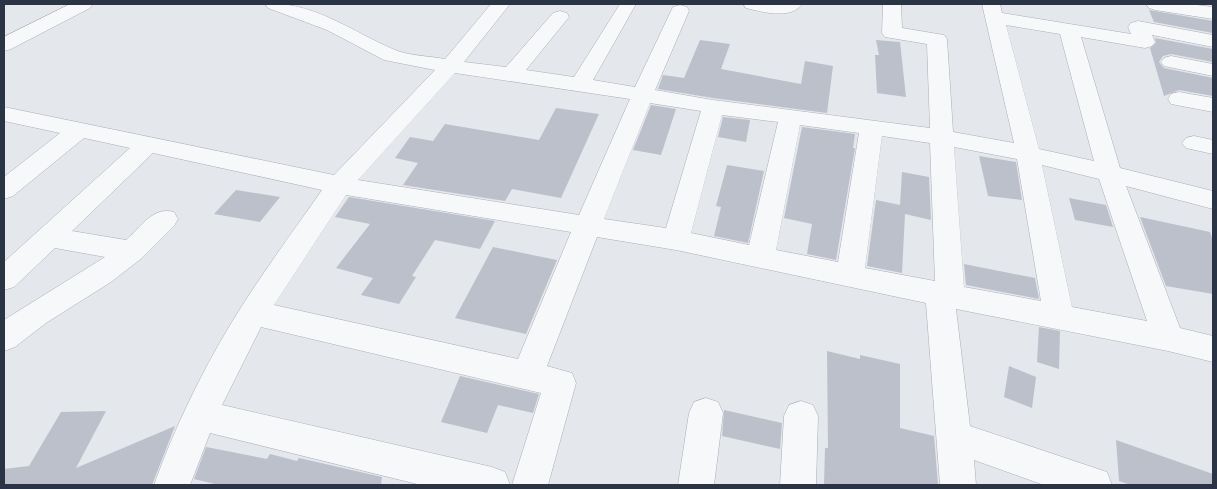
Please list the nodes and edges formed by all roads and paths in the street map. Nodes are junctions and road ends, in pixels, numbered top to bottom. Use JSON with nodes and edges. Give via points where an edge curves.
{"nodes":[{"id":1,"x":84,"y":4,"type":"edge"},
{"id":2,"x":274,"y":4,"type":"edge"},
{"id":3,"x":501,"y":4,"type":"edge"},
{"id":4,"x":616,"y":4,"type":"edge"},
{"id":5,"x":752,"y":4,"type":"edge"},
{"id":6,"x":793,"y":4,"type":"edge"},
{"id":7,"x":892,"y":4,"type":"edge"},
{"id":8,"x":1155,"y":4,"type":"edge"},
{"id":9,"x":992,"y":10,"type":"edge"},
{"id":10,"x":680,"y":11,"type":"dead end"},
{"id":11,"x":1213,"y":13,"type":"edge"},
{"id":12,"x":560,"y":17,"type":"dead end"},
{"id":13,"x":4,"y":31,"type":"edge"},
{"id":14,"x":1069,"y":31,"type":"junction"},
{"id":15,"x":24,"y":34,"type":"junction"},
{"id":16,"x":1213,"y":41,"type":"edge"},
{"id":17,"x":4,"y":45,"type":"edge"},
{"id":18,"x":1170,"y":62,"type":"dead end"},
{"id":19,"x":450,"y":66,"type":"junction"},
{"id":20,"x":1213,"y":70,"type":"edge"},
{"id":21,"x":511,"y":75,"type":"junction"},
{"id":22,"x":580,"y":84,"type":"junction"},
{"id":23,"x":641,"y":95,"type":"junction"},
{"id":24,"x":1179,"y":99,"type":"dead end"},
{"id":25,"x":1213,"y":105,"type":"edge"},
{"id":26,"x":713,"y":107,"type":"junction"},
{"id":27,"x":8,"y":118,"type":"edge"},
{"id":28,"x":790,"y":118,"type":"junction"},
{"id":29,"x":872,"y":127,"type":"junction"},
{"id":30,"x":80,"y":130,"type":"junction"},
{"id":31,"x":942,"y":137,"type":"junction"},
{"id":32,"x":148,"y":144,"type":"junction"},
{"id":33,"x":1028,"y":154,"type":"junction"},
{"id":34,"x":1109,"y":173,"type":"junction"},
{"id":35,"x":339,"y":185,"type":"junction"},
{"id":36,"x":4,"y":190,"type":"edge"},
{"id":37,"x":1213,"y":200,"type":"edge"},
{"id":38,"x":164,"y":219,"type":"dead end"},
{"id":39,"x":587,"y":224,"type":"junction"},
{"id":40,"x":49,"y":237,"type":"junction"},
{"id":41,"x":676,"y":240,"type":"junction"},
{"id":42,"x":132,"y":251,"type":"junction"},
{"id":43,"x":760,"y":258,"type":"junction"},
{"id":44,"x":850,"y":275,"type":"junction"},
{"id":45,"x":4,"y":280,"type":"edge"},
{"id":46,"x":945,"y":295,"type":"junction"},
{"id":47,"x":254,"y":313,"type":"junction"},
{"id":48,"x":1059,"y":316,"type":"junction"},
{"id":49,"x":4,"y":338,"type":"edge"},
{"id":50,"x":1168,"y":338,"type":"junction"},
{"id":51,"x":1213,"y":349,"type":"edge"},
{"id":52,"x":528,"y":376,"type":"junction"},
{"id":53,"x":706,"y":413,"type":"dead end"},
{"id":54,"x":200,"y":415,"type":"junction"},
{"id":55,"x":801,"y":416,"type":"dead end"},
{"id":56,"x":953,"y":437,"type":"junction"},
{"id":57,"x":172,"y":485,"type":"edge"},
{"id":58,"x":492,"y":485,"type":"edge"},
{"id":59,"x":530,"y":485,"type":"edge"},
{"id":60,"x":696,"y":485,"type":"edge"},
{"id":61,"x":798,"y":485,"type":"edge"},
{"id":62,"x":958,"y":485,"type":"edge"},
{"id":63,"x":1094,"y":485,"type":"edge"}],
"edges":[{"from":1,"to":15,"type":"street"},
{"from":2,"to":19,"type":"street","via":[[334,26],[384,53]]},
{"from":3,"to":19,"type":"street"},
{"from":4,"to":22,"type":"street"},
{"from":5,"to":6,"type":"street","via":[[784,8]]},
{"from":7,"to":31,"type":"street","via":[[892,33],[937,39]]},
{"from":8,"to":11,"type":"street"},
{"from":9,"to":14,"type":"street"},
{"from":9,"to":33,"type":"street"},
{"from":10,"to":23,"type":"street"},
{"from":12,"to":21,"type":"street"},
{"from":13,"to":15,"type":"street"},
{"from":14,"to":16,"type":"street","via":[[1145,42],[1138,27]]},
{"from":14,"to":34,"type":"street"},
{"from":15,"to":17,"type":"street"},
{"from":18,"to":20,"type":"street"},
{"from":19,"to":21,"type":"street"},
{"from":19,"to":35,"type":"street"},
{"from":21,"to":22,"type":"street"},
{"from":22,"to":23,"type":"street"},
{"from":23,"to":26,"type":"street"},
{"from":23,"to":39,"type":"street"},
{"from":24,"to":25,"type":"street"},
{"from":26,"to":28,"type":"street"},
{"from":26,"to":41,"type":"street"},
{"from":27,"to":30,"type":"street"},
{"from":28,"to":29,"type":"street"},
{"from":28,"to":43,"type":"street"},
{"from":29,"to":31,"type":"street"},
{"from":29,"to":44,"type":"street"},
{"from":30,"to":32,"type":"street"},
{"from":30,"to":36,"type":"street"},
{"from":31,"to":33,"type":"street"},
{"from":31,"to":46,"type":"street"},
{"from":32,"to":35,"type":"street"},
{"from":32,"to":40,"type":"street"},
{"from":33,"to":34,"type":"street"},
{"from":33,"to":48,"type":"street"},
{"from":34,"to":37,"type":"street"},
{"from":34,"to":50,"type":"street"},
{"from":35,"to":39,"type":"street"},
{"from":35,"to":47,"type":"street"},
{"from":38,"to":42,"type":"street"},
{"from":39,"to":41,"type":"street"},
{"from":39,"to":52,"type":"street"},
{"from":40,"to":42,"type":"street"},
{"from":40,"to":45,"type":"street"},
{"from":41,"to":43,"type":"street"},
{"from":42,"to":49,"type":"street","via":[[91,281],[45,307]]},
{"from":43,"to":44,"type":"street"},
{"from":44,"to":46,"type":"street"},
{"from":46,"to":48,"type":"street"},
{"from":46,"to":56,"type":"street"},
{"from":47,"to":52,"type":"street"},
{"from":47,"to":54,"type":"street"},
{"from":48,"to":50,"type":"street"},
{"from":50,"to":51,"type":"street"},
{"from":52,"to":59,"type":"street","via":[[560,383]]},
{"from":53,"to":60,"type":"street"},
{"from":54,"to":57,"type":"street"},
{"from":54,"to":58,"type":"street"},
{"from":55,"to":61,"type":"street"},
{"from":56,"to":62,"type":"street"},
{"from":56,"to":63,"type":"street"}]}
